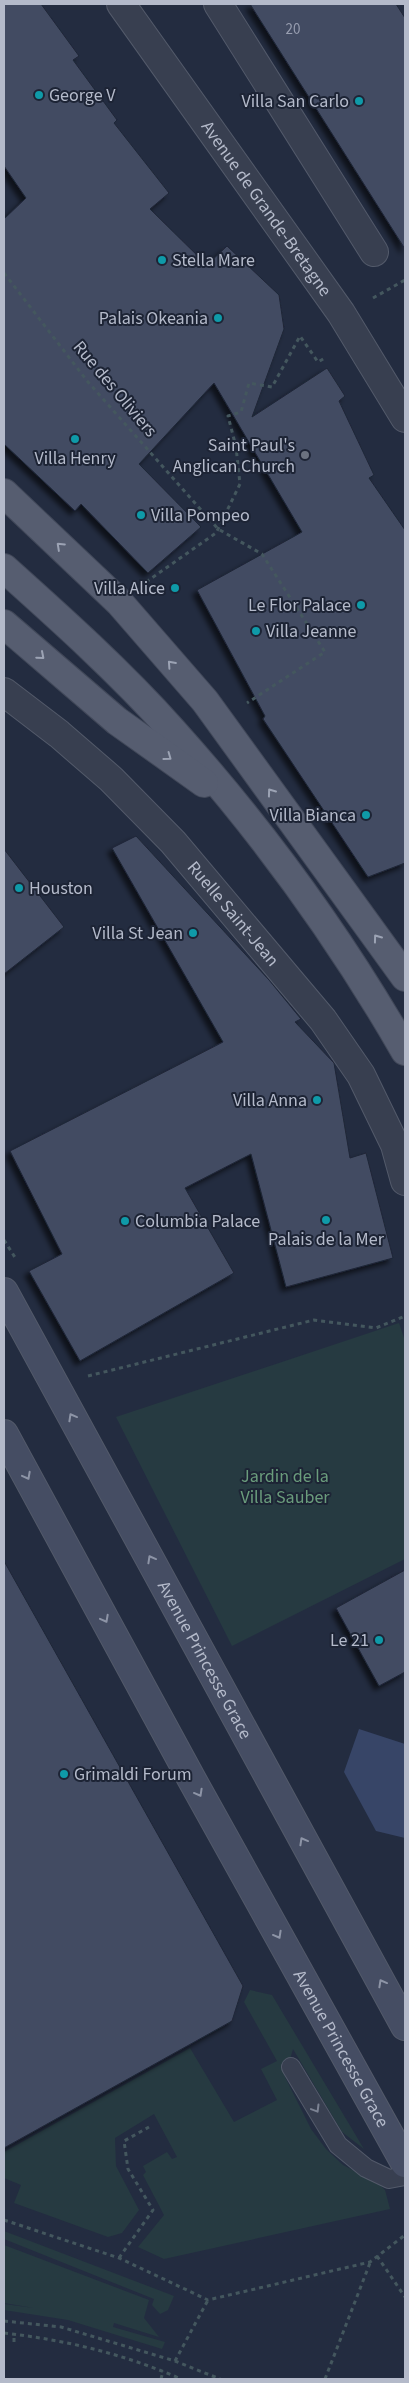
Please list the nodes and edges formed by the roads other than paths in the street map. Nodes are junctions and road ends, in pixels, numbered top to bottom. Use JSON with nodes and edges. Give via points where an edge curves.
{"nodes":[{"id":1,"x":120,"y":4,"type":"edge"},
{"id":2,"x":218,"y":4,"type":"edge"},
{"id":3,"x":374,"y":252,"type":"dead end"},
{"id":4,"x":405,"y":418,"type":"edge"},
{"id":5,"x":4,"y":493,"type":"edge"},
{"id":6,"x":4,"y":568,"type":"edge"},
{"id":7,"x":4,"y":624,"type":"edge"},
{"id":8,"x":4,"y":692,"type":"edge"},
{"id":9,"x":238,"y":808,"type":"junction"},
{"id":10,"x":405,"y":977,"type":"edge"},
{"id":11,"x":405,"y":1050,"type":"edge"},
{"id":12,"x":405,"y":1181,"type":"edge"},
{"id":13,"x":4,"y":1292,"type":"edge"},
{"id":14,"x":4,"y":1434,"type":"edge"},
{"id":15,"x":405,"y":2026,"type":"edge"},
{"id":16,"x":291,"y":2067,"type":"dead end"},
{"id":17,"x":402,"y":2150,"type":"edge"},
{"id":18,"x":405,"y":2176,"type":"edge"}],
"edges":[{"from":1,"to":4,"type":"street","name":"Avenue de Grande-Bretagne","via":[[341,313]]},
{"from":2,"to":3,"type":"street"},
{"from":10,"to":5,"type":"main road","one_way":true,"via":[[215,714],[119,602]]},
{"from":6,"to":9,"type":"main road","via":[[118,673]]},
{"from":7,"to":9,"type":"main road","one_way":true,"via":[[117,721]]},
{"from":8,"to":12,"type":"street","name":"Ruelle Saint-Jean","via":[[103,773],[173,842],[323,1020],[361,1074],[395,1145]]},
{"from":9,"to":11,"type":"main road","via":[[319,915]]},
{"from":15,"to":13,"type":"street","name":"Avenue Princesse Grace","one_way":true},
{"from":14,"to":17,"type":"street","name":"Avenue Princesse Grace","one_way":true,"via":[[191,1778]]},
{"from":16,"to":18,"type":"lane","one_way":true,"via":[[338,2145],[366,2168],[390,2179]]}]}
